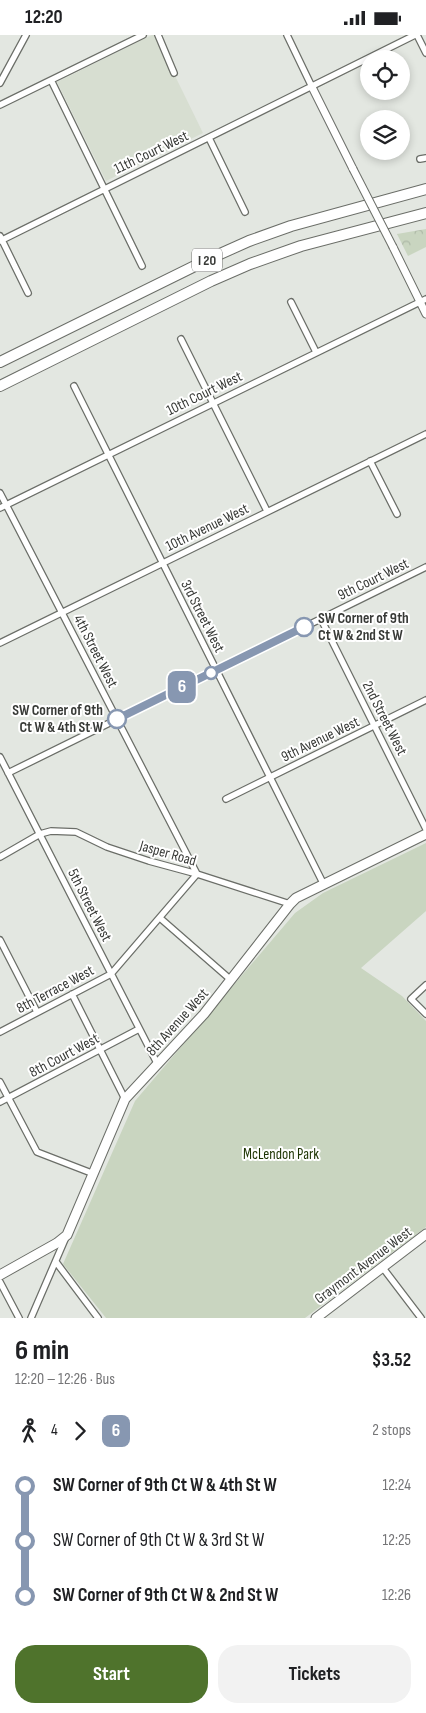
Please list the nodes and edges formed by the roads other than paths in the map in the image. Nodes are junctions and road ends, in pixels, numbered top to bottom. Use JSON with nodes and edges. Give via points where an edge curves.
{"nodes":[{"id":1,"x":26,"y":35,"type":"edge"},
{"id":2,"x":143,"y":35,"type":"edge"},
{"id":3,"x":158,"y":35,"type":"edge"},
{"id":4,"x":287,"y":35,"type":"edge"},
{"id":5,"x":416,"y":35,"type":"edge"},
{"id":6,"x":426,"y":53,"type":"edge"},
{"id":7,"x":174,"y":73,"type":"dead end"},
{"id":8,"x":51,"y":80,"type":"junction"},
{"id":9,"x":0,"y":83,"type":"edge"},
{"id":10,"x":312,"y":87,"type":"junction"},
{"id":11,"x":0,"y":105,"type":"edge"},
{"id":12,"x":209,"y":137,"type":"junction"},
{"id":13,"x":105,"y":189,"type":"junction"},
{"id":14,"x":426,"y":189,"type":"edge"},
{"id":15,"x":245,"y":212,"type":"dead end"},
{"id":16,"x":426,"y":213,"type":"edge"},
{"id":17,"x":426,"y":218,"type":"edge"},
{"id":18,"x":397,"y":221,"type":"junction"},
{"id":19,"x":1,"y":239,"type":"edge"},
{"id":20,"x":142,"y":266,"type":"dead end"},
{"id":21,"x":28,"y":293,"type":"dead end"},
{"id":22,"x":423,"y":300,"type":"edge"},
{"id":23,"x":291,"y":303,"type":"dead end"},
{"id":24,"x":426,"y":314,"type":"edge"},
{"id":25,"x":181,"y":339,"type":"dead end"},
{"id":26,"x":316,"y":352,"type":"junction"},
{"id":27,"x":0,"y":362,"type":"edge"},
{"id":28,"x":0,"y":386,"type":"edge"},
{"id":29,"x":74,"y":386,"type":"dead end"},
{"id":30,"x":213,"y":403,"type":"junction"},
{"id":31,"x":426,"y":434,"type":"edge"},
{"id":32,"x":108,"y":454,"type":"junction"},
{"id":33,"x":370,"y":461,"type":"junction"},
{"id":34,"x":0,"y":493,"type":"edge"},
{"id":35,"x":3,"y":507,"type":"edge"},
{"id":36,"x":267,"y":511,"type":"junction"},
{"id":37,"x":397,"y":514,"type":"dead end"},
{"id":38,"x":163,"y":563,"type":"junction"},
{"id":39,"x":425,"y":569,"type":"edge"},
{"id":40,"x":62,"y":613,"type":"junction"},
{"id":41,"x":321,"y":619,"type":"junction"},
{"id":42,"x":0,"y":643,"type":"edge"},
{"id":43,"x":216,"y":670,"type":"junction"},
{"id":44,"x":426,"y":700,"type":"edge"},
{"id":45,"x":117,"y":719,"type":"junction"},
{"id":46,"x":374,"y":725,"type":"junction"},
{"id":47,"x":0,"y":757,"type":"edge"},
{"id":48,"x":8,"y":773,"type":"junction"},
{"id":49,"x":270,"y":777,"type":"junction"},
{"id":50,"x":226,"y":799,"type":"dead end"},
{"id":51,"x":426,"y":829,"type":"edge"},
{"id":52,"x":40,"y":834,"type":"junction"},
{"id":53,"x":426,"y":834,"type":"edge"},
{"id":54,"x":0,"y":857,"type":"edge"},
{"id":55,"x":196,"y":874,"type":"junction"},
{"id":56,"x":324,"y":885,"type":"junction"},
{"id":57,"x":290,"y":903,"type":"junction"},
{"id":58,"x":160,"y":918,"type":"junction"},
{"id":59,"x":0,"y":940,"type":"edge"},
{"id":60,"x":111,"y":974,"type":"junction"},
{"id":61,"x":231,"y":980,"type":"junction"},
{"id":62,"x":426,"y":985,"type":"edge"},
{"id":63,"x":72,"y":994,"type":"junction"},
{"id":64,"x":37,"y":1012,"type":"junction"},
{"id":65,"x":426,"y":1014,"type":"edge"},
{"id":66,"x":139,"y":1029,"type":"junction"},
{"id":67,"x":0,"y":1032,"type":"edge"},
{"id":68,"x":100,"y":1050,"type":"junction"},
{"id":69,"x":158,"y":1065,"type":"junction"},
{"id":70,"x":0,"y":1081,"type":"edge"},
{"id":71,"x":8,"y":1098,"type":"junction"},
{"id":72,"x":126,"y":1099,"type":"junction"},
{"id":73,"x":0,"y":1102,"type":"edge"},
{"id":74,"x":94,"y":1174,"type":"junction"},
{"id":75,"x":426,"y":1234,"type":"edge"},
{"id":76,"x":67,"y":1235,"type":"junction"},
{"id":77,"x":56,"y":1262,"type":"junction"},
{"id":78,"x":383,"y":1268,"type":"junction"},
{"id":79,"x":0,"y":1275,"type":"edge"},
{"id":80,"x":0,"y":1282,"type":"edge"},
{"id":81,"x":19,"y":1318,"type":"edge"},
{"id":82,"x":31,"y":1318,"type":"edge"},
{"id":83,"x":98,"y":1318,"type":"edge"},
{"id":84,"x":316,"y":1318,"type":"edge"},
{"id":85,"x":421,"y":1318,"type":"edge"}],
"edges":[{"from":1,"to":9,"type":"street"},
{"from":2,"to":8,"type":"street"},
{"from":3,"to":7,"type":"street"},
{"from":4,"to":10,"type":"street"},
{"from":5,"to":6,"type":"street"},
{"from":5,"to":10,"type":"street","name":"11th Court West"},
{"from":8,"to":11,"type":"street"},
{"from":8,"to":13,"type":"street"},
{"from":10,"to":12,"type":"street","name":"11th Court West"},
{"from":10,"to":22,"type":"street","bridge":true,"via":[[392,247]]},
{"from":12,"to":13,"type":"street","name":"11th Court West"},
{"from":12,"to":15,"type":"street"},
{"from":13,"to":19,"type":"street","name":"11th Court West"},
{"from":13,"to":20,"type":"street"},
{"from":14,"to":27,"type":"highway","number":"I 20","via":[[291,226],[249,241]]},
{"from":16,"to":18,"type":"highway","number":"I 20"},
{"from":17,"to":18,"type":"highway"},
{"from":18,"to":28,"type":"highway","number":"I 20","via":[[301,246],[250,264]]},
{"from":19,"to":21,"type":"street"},
{"from":22,"to":24,"type":"street"},
{"from":22,"to":26,"type":"street","name":"10th Court West"},
{"from":23,"to":26,"type":"street"},
{"from":25,"to":30,"type":"street"},
{"from":26,"to":30,"type":"street","name":"10th Court West"},
{"from":29,"to":32,"type":"street","name":"3rd Street West"},
{"from":30,"to":32,"type":"street","name":"10th Court West"},
{"from":30,"to":36,"type":"street"},
{"from":31,"to":33,"type":"street","name":"10th Avenue West"},
{"from":32,"to":35,"type":"street","name":"10th Court West"},
{"from":32,"to":38,"type":"street","name":"3rd Street West"},
{"from":33,"to":36,"type":"street","name":"10th Avenue West"},
{"from":33,"to":37,"type":"street"},
{"from":34,"to":35,"type":"street","name":"4th Street West"},
{"from":35,"to":40,"type":"street","name":"4th Street West"},
{"from":36,"to":38,"type":"street","name":"10th Avenue West"},
{"from":38,"to":40,"type":"street","name":"10th Avenue West"},
{"from":38,"to":43,"type":"street","name":"3rd Street West"},
{"from":39,"to":41,"type":"street","name":"9th Court West"},
{"from":40,"to":42,"type":"street","name":"10th Avenue West"},
{"from":40,"to":45,"type":"street","name":"4th Street West"},
{"from":41,"to":43,"type":"street","name":"9th Court West"},
{"from":41,"to":46,"type":"street","name":"2nd Street West"},
{"from":43,"to":45,"type":"street","name":"9th Court West"},
{"from":43,"to":49,"type":"street","name":"3rd Street West"},
{"from":44,"to":46,"type":"street","name":"9th Avenue West"},
{"from":45,"to":48,"type":"street","name":"9th Court West"},
{"from":45,"to":55,"type":"street","name":"4th Street West"},
{"from":46,"to":49,"type":"street","name":"9th Avenue West"},
{"from":46,"to":51,"type":"street","name":"2nd Street West"},
{"from":47,"to":48,"type":"street","name":"5th Street West"},
{"from":48,"to":52,"type":"street","name":"5th Street West"},
{"from":49,"to":50,"type":"street","name":"9th Avenue West"},
{"from":49,"to":56,"type":"street","name":"3rd Street West"},
{"from":52,"to":54,"type":"street"},
{"from":52,"to":55,"type":"street","name":"Jasper Road","via":[[76,832],[140,859]]},
{"from":52,"to":60,"type":"street","name":"5th Street West"},
{"from":53,"to":56,"type":"main road","name":"8th Avenue West"},
{"from":55,"to":57,"type":"street","name":"Jasper Road"},
{"from":55,"to":58,"type":"street","name":"8th Terrace West"},
{"from":56,"to":57,"type":"main road","name":"8th Avenue West"},
{"from":57,"to":61,"type":"main road","name":"8th Avenue West"},
{"from":58,"to":60,"type":"street","name":"8th Terrace West"},
{"from":58,"to":61,"type":"street"},
{"from":59,"to":64,"type":"street"},
{"from":60,"to":63,"type":"street","name":"8th Terrace West"},
{"from":60,"to":66,"type":"street","name":"5th Street West"},
{"from":61,"to":69,"type":"main road","name":"8th Avenue West"},
{"from":62,"to":65,"type":"street","via":[[411,999]]},
{"from":63,"to":64,"type":"street","name":"8th Terrace West"},
{"from":63,"to":68,"type":"street"},
{"from":64,"to":67,"type":"street","name":"8th Terrace West"},
{"from":66,"to":68,"type":"street","name":"8th Court West"},
{"from":66,"to":69,"type":"street","name":"5th Street West"},
{"from":68,"to":71,"type":"street","name":"8th Court West"},
{"from":68,"to":72,"type":"street"},
{"from":69,"to":72,"type":"main road","name":"8th Avenue West"},
{"from":70,"to":71,"type":"street"},
{"from":71,"to":73,"type":"street","name":"8th Court West"},
{"from":71,"to":74,"type":"street","via":[[37,1152]]},
{"from":72,"to":74,"type":"main road","name":"8th Avenue West"},
{"from":74,"to":76,"type":"main road","name":"8th Avenue West"},
{"from":75,"to":78,"type":"main road","name":"Graymont Avenue West"},
{"from":76,"to":77,"type":"street"},
{"from":76,"to":79,"type":"main road"},
{"from":77,"to":82,"type":"street"},
{"from":77,"to":83,"type":"street"},
{"from":78,"to":84,"type":"main road","name":"Graymont Avenue West"},
{"from":78,"to":85,"type":"street"},
{"from":80,"to":81,"type":"street"}]}
